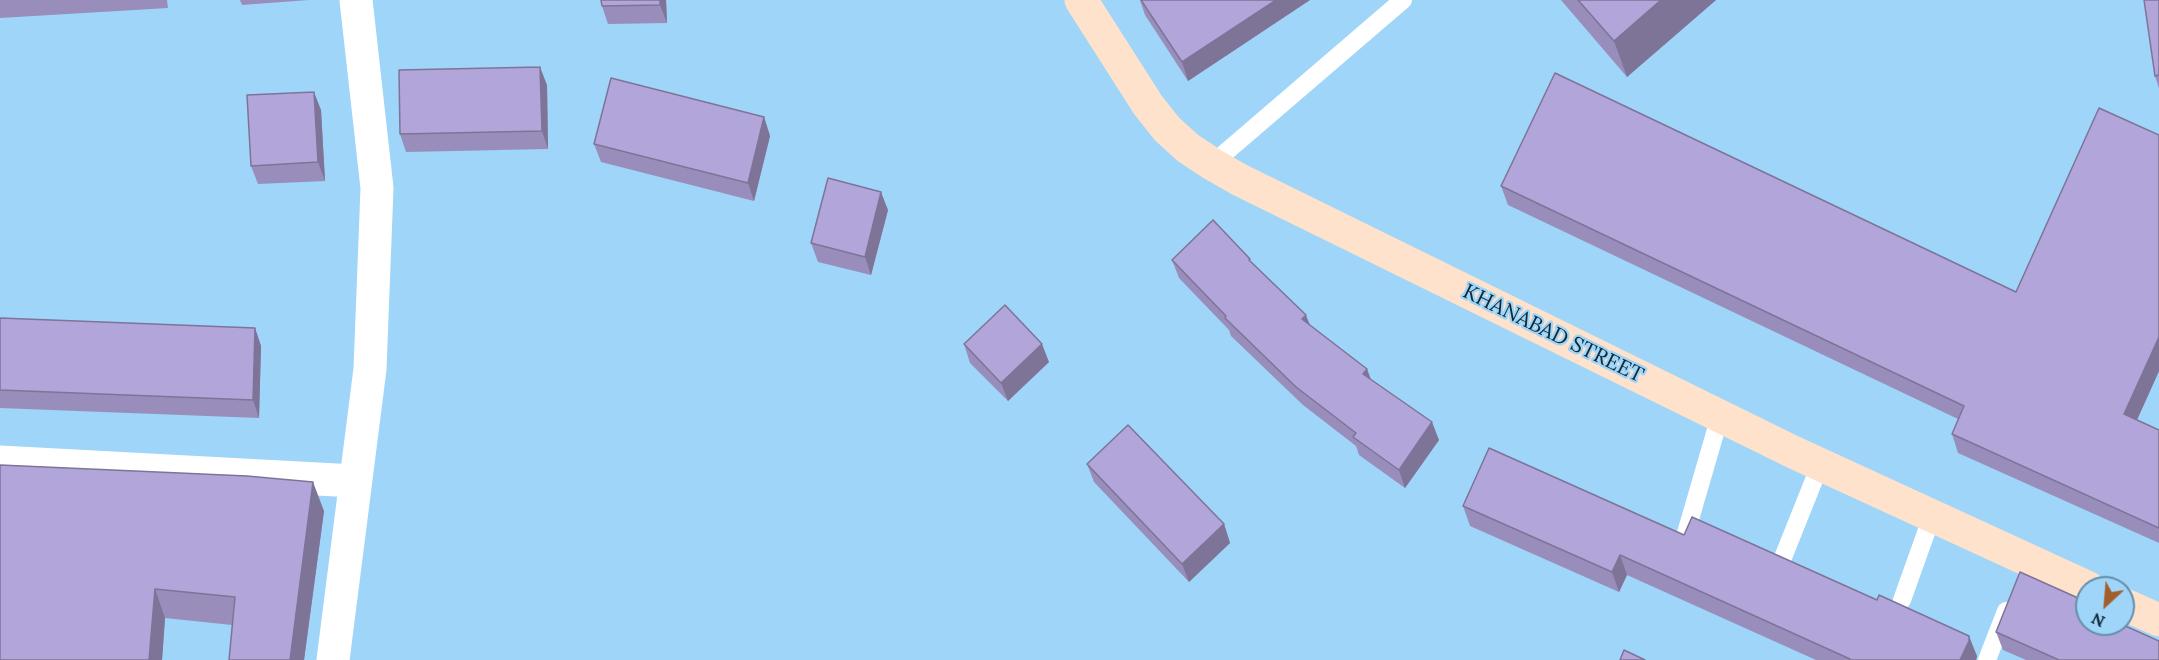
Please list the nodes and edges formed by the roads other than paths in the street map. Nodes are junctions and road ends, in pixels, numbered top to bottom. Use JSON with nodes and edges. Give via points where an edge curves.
{"nodes":[{"id":1,"x":356,"y":0,"type":"edge"},
{"id":2,"x":1081,"y":0,"type":"edge"},
{"id":3,"x":1403,"y":0,"type":"edge"},
{"id":4,"x":1212,"y":164,"type":"junction"},
{"id":5,"x":1720,"y":416,"type":"junction"},
{"id":6,"x":0,"y":462,"type":"edge"},
{"id":7,"x":1820,"y":465,"type":"junction"},
{"id":8,"x":355,"y":481,"type":"junction"},
{"id":9,"x":1932,"y":516,"type":"junction"},
{"id":10,"x":1686,"y":533,"type":"edge"},
{"id":11,"x":1782,"y":560,"type":"edge"},
{"id":12,"x":2075,"y":584,"type":"edge"},
{"id":13,"x":1902,"y":600,"type":"dead end"},
{"id":14,"x":2011,"y":600,"type":"edge"},
{"id":15,"x":2135,"y":609,"type":"edge"},
{"id":16,"x":2159,"y":620,"type":"edge"},
{"id":17,"x":333,"y":660,"type":"edge"},
{"id":18,"x":1987,"y":660,"type":"edge"}],
"edges":[{"from":1,"to":8,"type":"street","via":[[376,188],[370,369]]},
{"from":2,"to":4,"type":"main road","name":"KHANABAD STREET","via":[[1161,121],[1188,148]]},
{"from":3,"to":4,"type":"lane"},
{"from":4,"to":5,"type":"main road","name":"KHANABAD STREET"},
{"from":5,"to":7,"type":"main road","name":"KHANABAD STREET"},
{"from":5,"to":10,"type":"lane"},
{"from":6,"to":8,"type":"street"},
{"from":7,"to":9,"type":"main road","name":"KHANABAD STREET"},
{"from":7,"to":11,"type":"lane"},
{"from":8,"to":17,"type":"street"},
{"from":9,"to":12,"type":"main road","name":"KHANABAD STREET","via":[[2023,569]]},
{"from":9,"to":13,"type":"lane"},
{"from":14,"to":18,"type":"lane"},
{"from":15,"to":16,"type":"main road"}]}
